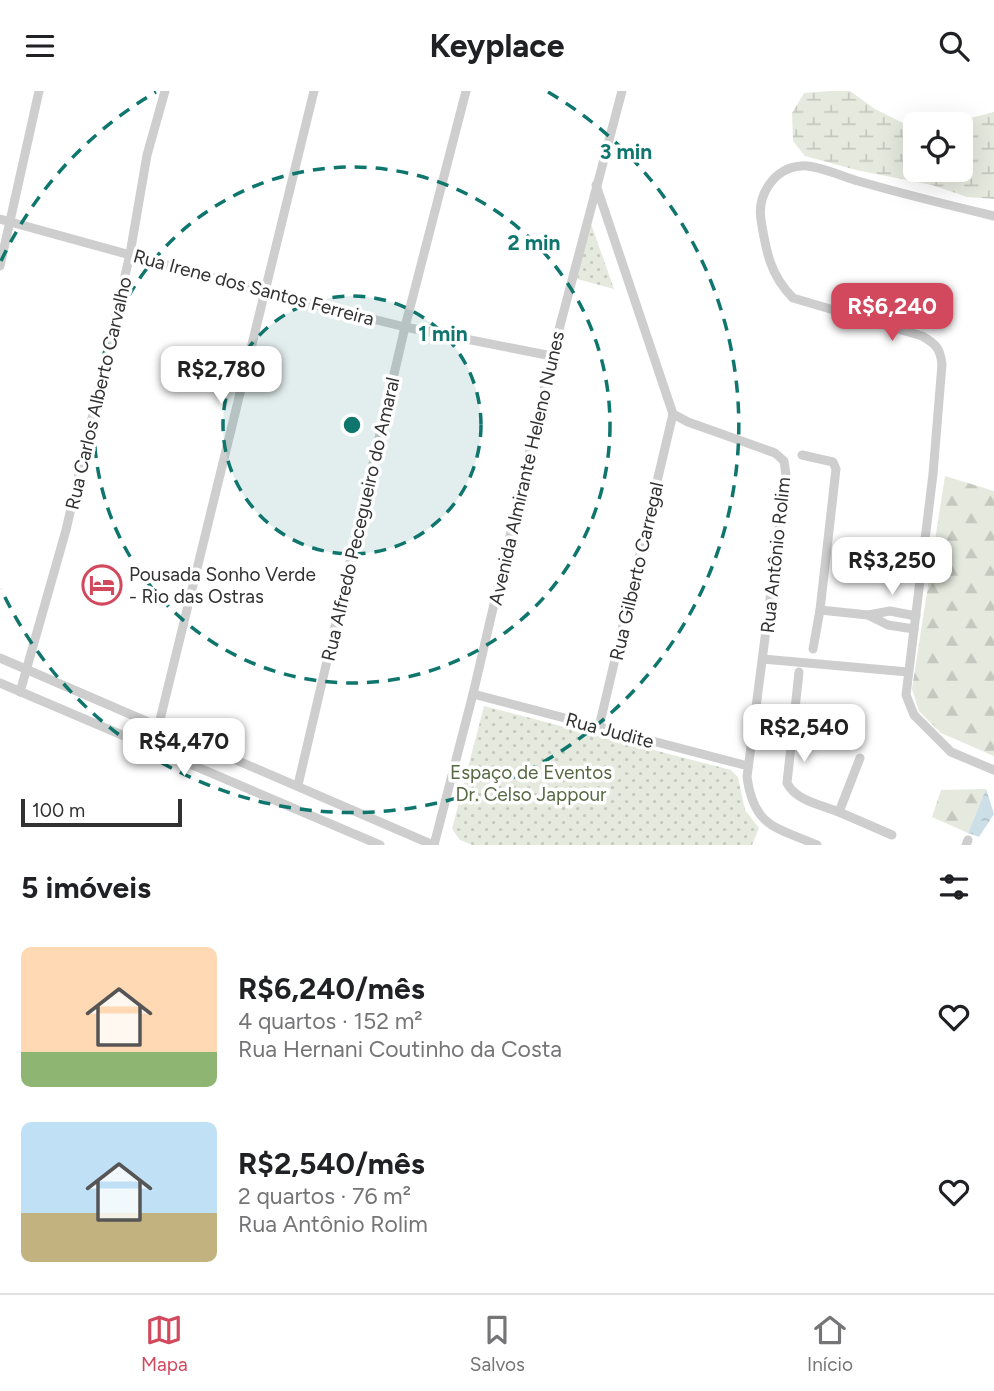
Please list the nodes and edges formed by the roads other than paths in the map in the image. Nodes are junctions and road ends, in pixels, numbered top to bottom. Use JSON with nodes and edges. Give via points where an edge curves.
{"nodes":[{"id":1,"x":38,"y":91,"type":"edge"},
{"id":2,"x":165,"y":91,"type":"edge"},
{"id":3,"x":314,"y":91,"type":"edge"},
{"id":4,"x":466,"y":91,"type":"edge"},
{"id":5,"x":622,"y":91,"type":"edge"},
{"id":6,"x":596,"y":185,"type":"junction"},
{"id":7,"x":994,"y":216,"type":"edge"},
{"id":8,"x":0,"y":219,"type":"edge"},
{"id":9,"x":10,"y":221,"type":"junction"},
{"id":10,"x":130,"y":254,"type":"junction"},
{"id":11,"x":0,"y":266,"type":"edge"},
{"id":12,"x":264,"y":292,"type":"junction"},
{"id":13,"x":405,"y":327,"type":"junction"},
{"id":14,"x":552,"y":356,"type":"junction"},
{"id":15,"x":673,"y":414,"type":"junction"},
{"id":16,"x":802,"y":455,"type":"dead end"},
{"id":17,"x":820,"y":610,"type":"junction"},
{"id":18,"x":868,"y":615,"type":"junction"},
{"id":19,"x":916,"y":616,"type":"junction"},
{"id":20,"x":914,"y":629,"type":"junction"},
{"id":21,"x":813,"y":649,"type":"dead end"},
{"id":22,"x":0,"y":658,"type":"edge"},
{"id":23,"x":763,"y":659,"type":"junction"},
{"id":24,"x":28,"y":669,"type":"junction"},
{"id":25,"x":908,"y":671,"type":"junction"},
{"id":26,"x":799,"y":672,"type":"dead end"},
{"id":27,"x":0,"y":684,"type":"edge"},
{"id":28,"x":20,"y":692,"type":"junction"},
{"id":29,"x":472,"y":694,"type":"junction"},
{"id":30,"x":599,"y":727,"type":"junction"},
{"id":31,"x":159,"y":728,"type":"junction"},
{"id":32,"x":860,"y":758,"type":"dead end"},
{"id":33,"x":748,"y":766,"type":"junction"},
{"id":34,"x":994,"y":771,"type":"edge"},
{"id":35,"x":299,"y":785,"type":"junction"},
{"id":36,"x":839,"y":812,"type":"junction"},
{"id":37,"x":892,"y":835,"type":"dead end"},
{"id":38,"x":380,"y":845,"type":"edge"},
{"id":39,"x":433,"y":845,"type":"edge"},
{"id":40,"x":817,"y":845,"type":"edge"}],
"edges":[{"from":1,"to":9,"type":"street"},
{"from":2,"to":10,"type":"street","name":"Rua Carlos Alberto Carvalho","via":[[147,155]]},
{"from":3,"to":12,"type":"street"},
{"from":4,"to":13,"type":"street","name":"Rua Alfredo Pecegueiro do Amaral"},
{"from":5,"to":6,"type":"street","name":"Avenida Almirante Heleno Nunes"},
{"from":6,"to":14,"type":"street","name":"Avenida Almirante Heleno Nunes"},
{"from":6,"to":15,"type":"street"},
{"from":7,"to":19,"type":"street","via":[[803,165],[785,170],[762,196],[766,252],[779,284],[793,298],[922,336],[936,344],[940,353],[933,474]]},
{"from":8,"to":9,"type":"street","name":"Rua Irene dos Santos Ferreira"},
{"from":9,"to":10,"type":"street","name":"Rua Irene dos Santos Ferreira"},
{"from":9,"to":11,"type":"street"},
{"from":10,"to":12,"type":"street","name":"Rua Irene dos Santos Ferreira"},
{"from":10,"to":24,"type":"street","name":"Rua Carlos Alberto Carvalho","via":[[66,530]]},
{"from":12,"to":13,"type":"street","name":"Rua Irene dos Santos Ferreira"},
{"from":12,"to":31,"type":"street"},
{"from":13,"to":14,"type":"street","name":"Rua Irene dos Santos Ferreira"},
{"from":13,"to":35,"type":"street","name":"Rua Alfredo Pecegueiro do Amaral"},
{"from":14,"to":29,"type":"street","name":"Avenida Almirante Heleno Nunes"},
{"from":15,"to":23,"type":"street","name":"Rua Antônio Rolim","via":[[775,453],[784,461]]},
{"from":15,"to":30,"type":"street","name":"Rua Gilberto Carregal"},
{"from":16,"to":17,"type":"street","via":[[835,466]]},
{"from":17,"to":18,"type":"street"},
{"from":17,"to":21,"type":"street"},
{"from":18,"to":19,"type":"street","via":[[890,611]]},
{"from":18,"to":20,"type":"street","via":[[888,625]]},
{"from":19,"to":20,"type":"street"},
{"from":20,"to":25,"type":"street"},
{"from":22,"to":24,"type":"street"},
{"from":23,"to":25,"type":"street"},
{"from":23,"to":33,"type":"street","name":"Rua Antônio Rolim"},
{"from":24,"to":28,"type":"street","name":"Rua Carlos Alberto Carvalho"},
{"from":24,"to":31,"type":"street"},
{"from":25,"to":34,"type":"street","via":[[906,695],[914,715],[951,752]]},
{"from":26,"to":36,"type":"street","via":[[787,783],[798,796]]},
{"from":27,"to":28,"type":"street"},
{"from":28,"to":38,"type":"street"},
{"from":29,"to":30,"type":"street","name":"Rua Judite"},
{"from":29,"to":39,"type":"street","name":"Avenida Almirante Heleno Nunes"},
{"from":30,"to":33,"type":"street","name":"Rua Judite"},
{"from":31,"to":35,"type":"street"},
{"from":32,"to":36,"type":"street"},
{"from":33,"to":40,"type":"street","name":"Rua Antônio Rolim","via":[[750,796],[765,822]]},
{"from":35,"to":39,"type":"street"},
{"from":36,"to":37,"type":"street"}]}
